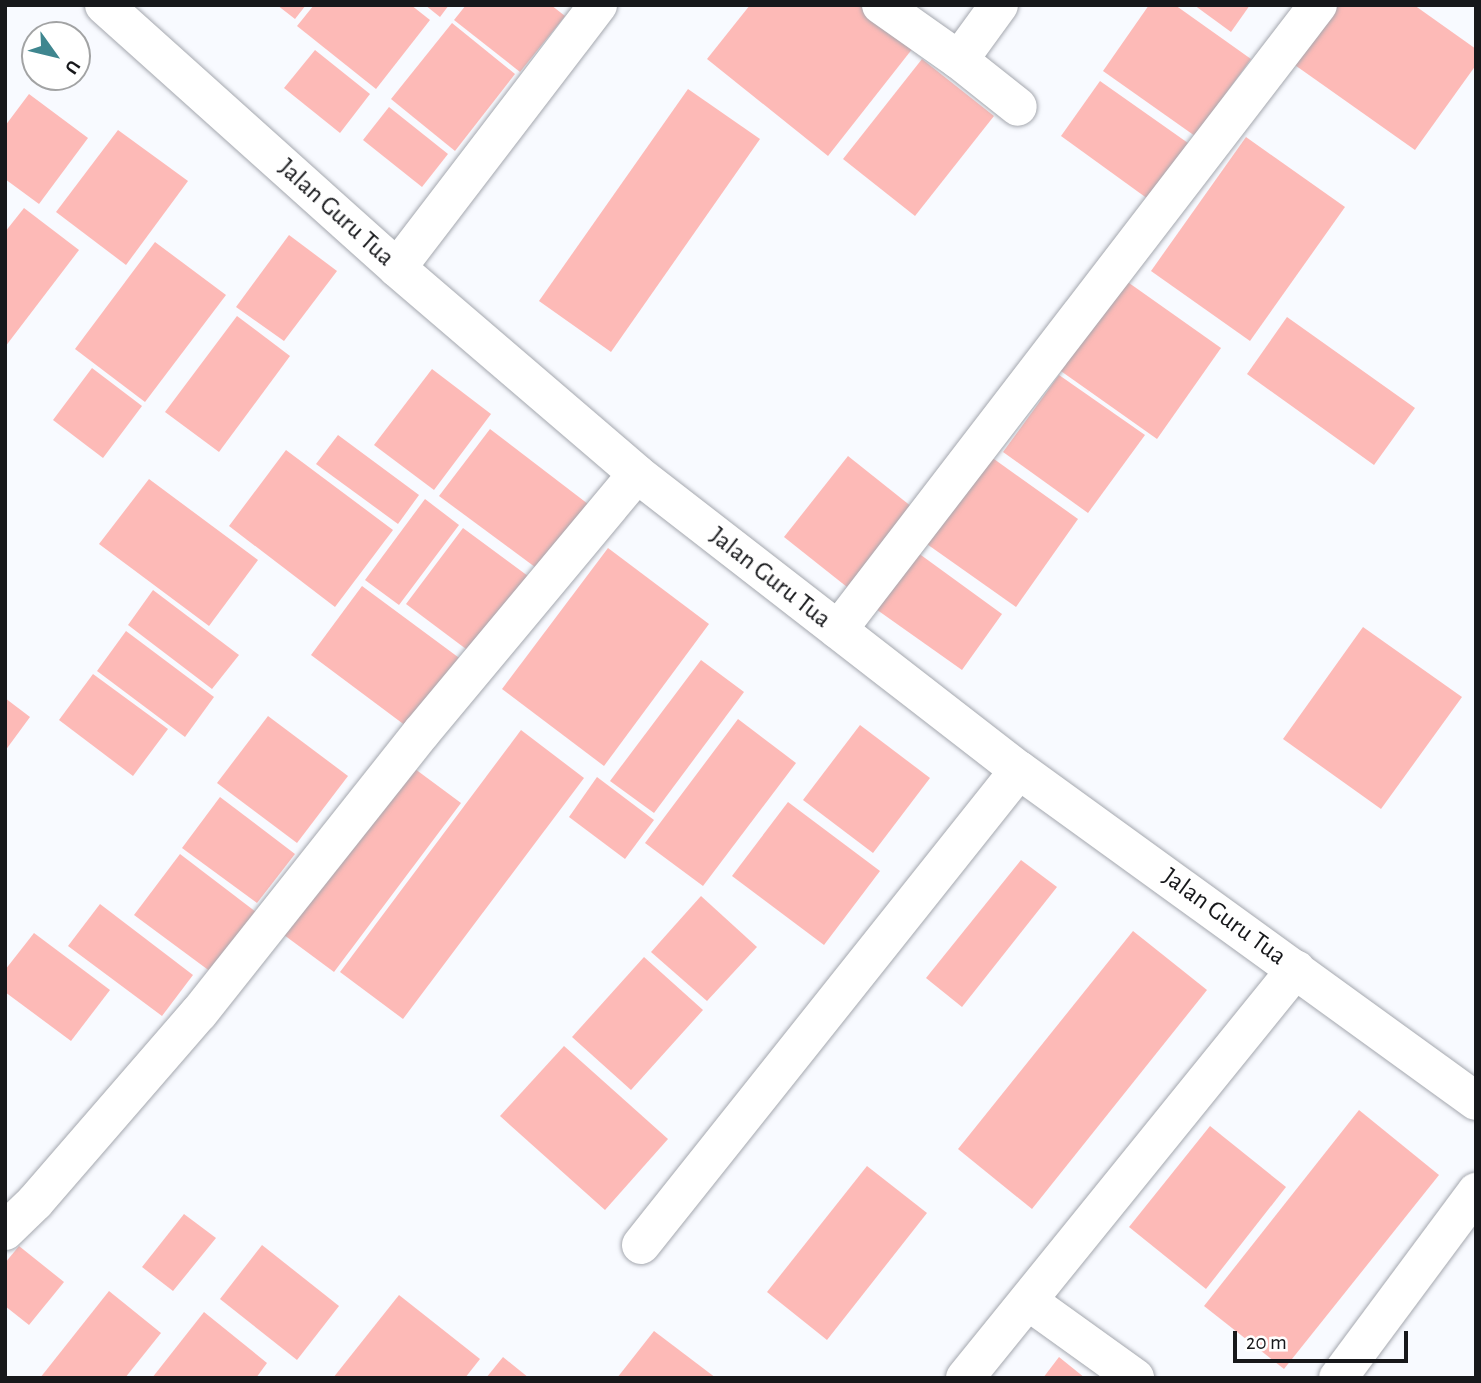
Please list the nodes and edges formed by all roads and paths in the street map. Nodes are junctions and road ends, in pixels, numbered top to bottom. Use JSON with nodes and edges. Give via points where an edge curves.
{"nodes":[{"id":1,"x":104,"y":5,"type":"edge"},
{"id":2,"x":598,"y":5,"type":"edge"},
{"id":3,"x":881,"y":5,"type":"edge"},
{"id":4,"x":999,"y":5,"type":"edge"},
{"id":5,"x":1318,"y":5,"type":"edge"},
{"id":6,"x":959,"y":60,"type":"junction"},
{"id":7,"x":1018,"y":107,"type":"dead end"},
{"id":8,"x":397,"y":268,"type":"junction"},
{"id":9,"x":637,"y":474,"type":"junction"},
{"id":10,"x":838,"y":630,"type":"junction"},
{"id":11,"x":1019,"y":770,"type":"junction"},
{"id":12,"x":1296,"y":969,"type":"junction"},
{"id":13,"x":1476,"y":1101,"type":"edge"},
{"id":14,"x":1476,"y":1192,"type":"edge"},
{"id":15,"x":5,"y":1231,"type":"edge"},
{"id":16,"x":640,"y":1245,"type":"dead end"},
{"id":17,"x":1028,"y":1301,"type":"junction"},
{"id":18,"x":965,"y":1378,"type":"edge"},
{"id":19,"x":1135,"y":1378,"type":"edge"},
{"id":20,"x":1338,"y":1378,"type":"edge"}],
"edges":[{"from":1,"to":8,"type":"street","name":"Jalan Guru Tua"},
{"from":2,"to":8,"type":"street"},
{"from":3,"to":6,"type":"street"},
{"from":4,"to":6,"type":"street"},
{"from":5,"to":10,"type":"street"},
{"from":6,"to":7,"type":"street"},
{"from":8,"to":9,"type":"street","name":"Jalan Guru Tua"},
{"from":9,"to":10,"type":"street","name":"Jalan Guru Tua"},
{"from":9,"to":15,"type":"street","via":[[421,733],[199,1013]]},
{"from":10,"to":11,"type":"street","name":"Jalan Guru Tua"},
{"from":11,"to":12,"type":"street","name":"Jalan Guru Tua"},
{"from":11,"to":16,"type":"street"},
{"from":12,"to":13,"type":"street","name":"Jalan Guru Tua"},
{"from":12,"to":17,"type":"street"},
{"from":14,"to":20,"type":"street"},
{"from":17,"to":18,"type":"street"},
{"from":17,"to":19,"type":"street"}]}
